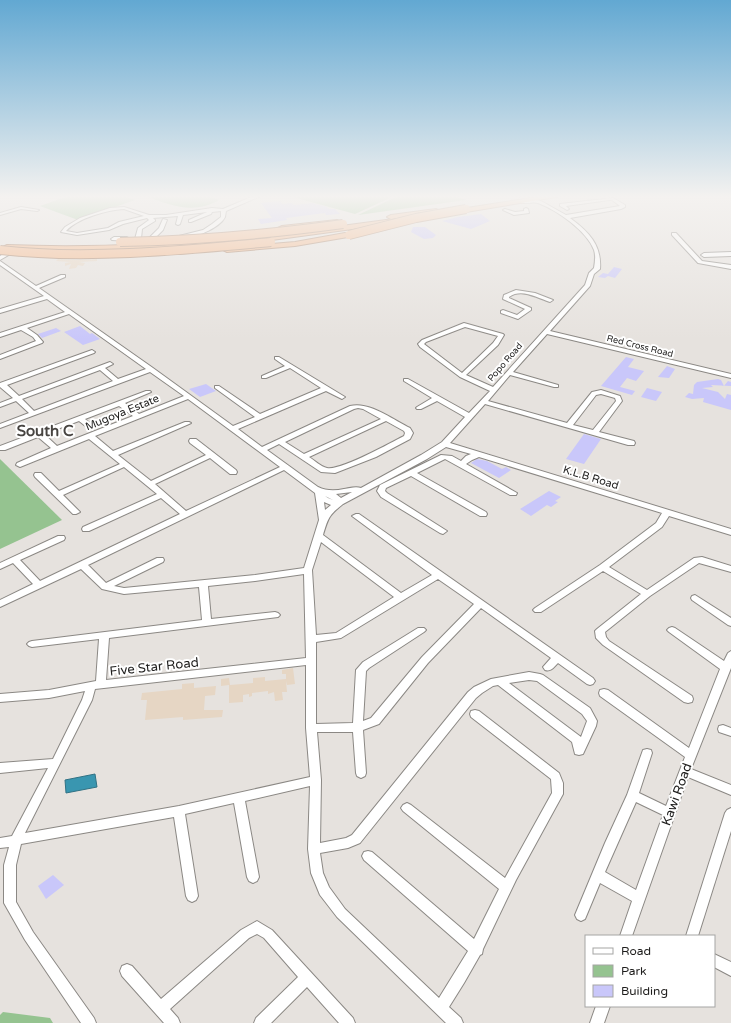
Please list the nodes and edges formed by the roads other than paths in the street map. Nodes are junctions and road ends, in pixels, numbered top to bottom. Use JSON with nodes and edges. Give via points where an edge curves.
{"nodes":[{"id":1,"x":83,"y":243,"type":"edge"},
{"id":2,"x":148,"y":243,"type":"edge"},
{"id":3,"x":201,"y":243,"type":"edge"},
{"id":4,"x":224,"y":243,"type":"edge"},
{"id":5,"x":240,"y":243,"type":"edge"},
{"id":6,"x":263,"y":243,"type":"edge"},
{"id":7,"x":298,"y":243,"type":"edge"},
{"id":8,"x":592,"y":243,"type":"edge"},
{"id":9,"x":682,"y":243,"type":"edge"},
{"id":10,"x":0,"y":247,"type":"edge"},
{"id":11,"x":137,"y":251,"type":"junction"},
{"id":12,"x":10,"y":252,"type":"junction"},
{"id":13,"x":731,"y":254,"type":"edge"},
{"id":14,"x":704,"y":255,"type":"dead end"},
{"id":15,"x":0,"y":258,"type":"edge"},
{"id":16,"x":0,"y":263,"type":"edge"},
{"id":17,"x":731,"y":267,"type":"edge"},
{"id":18,"x":9,"y":269,"type":"junction"},
{"id":19,"x":0,"y":272,"type":"edge"},
{"id":20,"x":61,"y":276,"type":"dead end"},
{"id":21,"x":34,"y":287,"type":"junction"},
{"id":22,"x":47,"y":297,"type":"junction"},
{"id":23,"x":550,"y":300,"type":"dead end"},
{"id":24,"x":0,"y":311,"type":"edge"},
{"id":25,"x":70,"y":312,"type":"junction"},
{"id":26,"x":503,"y":312,"type":"dead end"},
{"id":27,"x":518,"y":317,"type":"junction"},
{"id":28,"x":512,"y":323,"type":"dead end"},
{"id":29,"x":22,"y":328,"type":"junction"},
{"id":30,"x":545,"y":332,"type":"junction"},
{"id":31,"x":0,"y":335,"type":"edge"},
{"id":32,"x":92,"y":352,"type":"dead end"},
{"id":33,"x":0,"y":357,"type":"edge"},
{"id":34,"x":277,"y":358,"type":"dead end"},
{"id":35,"x":110,"y":364,"type":"dead end"},
{"id":36,"x":290,"y":366,"type":"junction"},
{"id":37,"x":101,"y":368,"type":"junction"},
{"id":38,"x":151,"y":369,"type":"junction"},
{"id":39,"x":509,"y":373,"type":"junction"},
{"id":40,"x":462,"y":376,"type":"junction"},
{"id":41,"x":731,"y":376,"type":"edge"},
{"id":42,"x":264,"y":377,"type":"dead end"},
{"id":43,"x":406,"y":380,"type":"dead end"},
{"id":44,"x":118,"y":382,"type":"junction"},
{"id":45,"x":1,"y":384,"type":"edge"},
{"id":46,"x":556,"y":386,"type":"dead end"},
{"id":47,"x":217,"y":388,"type":"dead end"},
{"id":48,"x":326,"y":388,"type":"junction"},
{"id":49,"x":494,"y":390,"type":"junction"},
{"id":50,"x":148,"y":392,"type":"dead end"},
{"id":51,"x":188,"y":397,"type":"junction"},
{"id":52,"x":342,"y":397,"type":"dead end"},
{"id":53,"x":437,"y":398,"type":"junction"},
{"id":54,"x":18,"y":399,"type":"junction"},
{"id":55,"x":484,"y":402,"type":"junction"},
{"id":56,"x":120,"y":403,"type":"junction"},
{"id":57,"x":0,"y":405,"type":"edge"},
{"id":58,"x":419,"y":408,"type":"dead end"},
{"id":59,"x":33,"y":413,"type":"junction"},
{"id":60,"x":470,"y":416,"type":"junction"},
{"id":61,"x":138,"y":417,"type":"junction"},
{"id":62,"x":260,"y":417,"type":"junction"},
{"id":63,"x":80,"y":418,"type":"junction"},
{"id":64,"x":386,"y":419,"type":"junction"},
{"id":65,"x":187,"y":423,"type":"dead end"},
{"id":66,"x":569,"y":425,"type":"junction"},
{"id":67,"x":0,"y":426,"type":"edge"},
{"id":68,"x":90,"y":427,"type":"dead end"},
{"id":69,"x":232,"y":429,"type":"junction"},
{"id":70,"x":594,"y":433,"type":"junction"},
{"id":71,"x":39,"y":434,"type":"junction"},
{"id":72,"x":90,"y":436,"type":"junction"},
{"id":73,"x":193,"y":441,"type":"dead end"},
{"id":74,"x":279,"y":441,"type":"junction"},
{"id":75,"x":631,"y":443,"type":"dead end"},
{"id":76,"x":445,"y":444,"type":"junction"},
{"id":77,"x":2,"y":448,"type":"dead end"},
{"id":78,"x":56,"y":449,"type":"junction"},
{"id":79,"x":261,"y":450,"type":"junction"},
{"id":80,"x":113,"y":454,"type":"junction"},
{"id":81,"x":479,"y":454,"type":"junction"},
{"id":82,"x":211,"y":455,"type":"junction"},
{"id":83,"x":302,"y":457,"type":"junction"},
{"id":84,"x":125,"y":464,"type":"junction"},
{"id":85,"x":461,"y":465,"type":"junction"},
{"id":86,"x":20,"y":466,"type":"dead end"},
{"id":87,"x":285,"y":467,"type":"junction"},
{"id":88,"x":233,"y":472,"type":"dead end"},
{"id":89,"x":411,"y":473,"type":"junction"},
{"id":90,"x":38,"y":475,"type":"dead end"},
{"id":91,"x":150,"y":484,"type":"junction"},
{"id":92,"x":367,"y":488,"type":"junction"},
{"id":93,"x":319,"y":492,"type":"junction"},
{"id":94,"x":513,"y":493,"type":"dead end"},
{"id":95,"x":58,"y":494,"type":"junction"},
{"id":96,"x":162,"y":495,"type":"junction"},
{"id":97,"x":338,"y":503,"type":"junction"},
{"id":98,"x":76,"y":512,"type":"dead end"},
{"id":99,"x":667,"y":512,"type":"junction"},
{"id":100,"x":483,"y":514,"type":"dead end"},
{"id":101,"x":185,"y":515,"type":"junction"},
{"id":102,"x":356,"y":516,"type":"dead end"},
{"id":103,"x":324,"y":520,"type":"junction"},
{"id":104,"x":86,"y":529,"type":"dead end"},
{"id":105,"x":443,"y":531,"type":"dead end"},
{"id":106,"x":731,"y":532,"type":"edge"},
{"id":107,"x":318,"y":536,"type":"junction"},
{"id":108,"x":61,"y":538,"type":"dead end"},
{"id":109,"x":14,"y":560,"type":"junction"},
{"id":110,"x":160,"y":560,"type":"dead end"},
{"id":111,"x":81,"y":564,"type":"junction"},
{"id":112,"x":0,"y":566,"type":"edge"},
{"id":113,"x":603,"y":567,"type":"junction"},
{"id":114,"x":731,"y":569,"type":"edge"},
{"id":115,"x":308,"y":570,"type":"junction"},
{"id":116,"x":438,"y":575,"type":"junction"},
{"id":117,"x":203,"y":583,"type":"junction"},
{"id":118,"x":39,"y":585,"type":"junction"},
{"id":119,"x":105,"y":587,"type":"junction"},
{"id":120,"x":647,"y":594,"type":"junction"},
{"id":121,"x":400,"y":597,"type":"junction"},
{"id":122,"x":694,"y":598,"type":"dead end"},
{"id":123,"x":0,"y":604,"type":"edge"},
{"id":124,"x":481,"y":604,"type":"junction"},
{"id":125,"x":538,"y":610,"type":"dead end"},
{"id":126,"x":275,"y":615,"type":"dead end"},
{"id":127,"x":207,"y":623,"type":"junction"},
{"id":128,"x":731,"y":623,"type":"edge"},
{"id":129,"x":421,"y":630,"type":"dead end"},
{"id":130,"x":672,"y":630,"type":"dead end"},
{"id":131,"x":104,"y":636,"type":"junction"},
{"id":132,"x":311,"y":639,"type":"junction"},
{"id":133,"x":32,"y":644,"type":"dead end"},
{"id":134,"x":731,"y":655,"type":"edge"},
{"id":135,"x":558,"y":658,"type":"junction"},
{"id":136,"x":311,"y":661,"type":"junction"},
{"id":137,"x":548,"y":667,"type":"dead end"},
{"id":138,"x":726,"y":668,"type":"junction"},
{"id":139,"x":499,"y":681,"type":"junction"},
{"id":140,"x":590,"y":681,"type":"dead end"},
{"id":141,"x":96,"y":685,"type":"junction"},
{"id":142,"x":604,"y":693,"type":"dead end"},
{"id":143,"x":0,"y":698,"type":"edge"},
{"id":144,"x":688,"y":698,"type":"dead end"},
{"id":145,"x":475,"y":714,"type":"dead end"},
{"id":146,"x":358,"y":726,"type":"junction"},
{"id":147,"x":311,"y":728,"type":"junction"},
{"id":148,"x":647,"y":754,"type":"dead end"},
{"id":149,"x":690,"y":755,"type":"junction"},
{"id":150,"x":56,"y":763,"type":"junction"},
{"id":151,"x":0,"y":768,"type":"edge"},
{"id":152,"x":685,"y":770,"type":"junction"},
{"id":153,"x":361,"y":773,"type":"dead end"},
{"id":154,"x":316,"y":780,"type":"junction"},
{"id":155,"x":731,"y":790,"type":"edge"},
{"id":156,"x":633,"y":796,"type":"junction"},
{"id":157,"x":239,"y":798,"type":"junction"},
{"id":158,"x":407,"y":808,"type":"dead end"},
{"id":159,"x":179,"y":811,"type":"junction"},
{"id":160,"x":669,"y":813,"type":"junction"},
{"id":161,"x":731,"y":813,"type":"edge"},
{"id":162,"x":16,"y":840,"type":"junction"},
{"id":163,"x":0,"y":843,"type":"edge"},
{"id":164,"x":314,"y":849,"type":"junction"},
{"id":165,"x":368,"y":856,"type":"dead end"},
{"id":166,"x":598,"y":875,"type":"junction"},
{"id":167,"x":253,"y":877,"type":"dead end"},
{"id":168,"x":506,"y":887,"type":"junction"},
{"id":169,"x":192,"y":896,"type":"dead end"},
{"id":170,"x":639,"y":898,"type":"junction"},
{"id":171,"x":581,"y":915,"type":"dead end"},
{"id":172,"x":626,"y":935,"type":"edge"},
{"id":173,"x":692,"y":935,"type":"edge"},
{"id":174,"x":477,"y":950,"type":"junction"},
{"id":175,"x":715,"y":961,"type":"edge"},
{"id":176,"x":731,"y":969,"type":"edge"},
{"id":177,"x":127,"y":971,"type":"dead end"},
{"id":178,"x":306,"y":978,"type":"junction"},
{"id":179,"x":603,"y":1007,"type":"edge"},
{"id":180,"x":161,"y":1008,"type":"junction"},
{"id":181,"x":440,"y":1008,"type":"junction"},
{"id":182,"x":89,"y":1023,"type":"edge"},
{"id":183,"x":173,"y":1023,"type":"edge"},
{"id":184,"x":261,"y":1023,"type":"edge"},
{"id":185,"x":348,"y":1023,"type":"edge"},
{"id":186,"x":456,"y":1023,"type":"edge"},
{"id":187,"x":597,"y":1023,"type":"edge"}],
"edges":[{"from":1,"to":10,"type":"highway"},
{"from":2,"to":10,"type":"highway"},
{"from":3,"to":10,"type":"highway","bridge":true,"via":[[92,249]]},
{"from":4,"to":10,"type":"highway","bridge":true,"via":[[186,247],[80,251]]},
{"from":5,"to":11,"type":"highway"},
{"from":6,"to":10,"type":"highway","bridge":true,"via":[[139,252],[66,253]]},
{"from":7,"to":11,"type":"highway","bridge":true,"via":[[253,248]]},
{"from":8,"to":30,"type":"street","name":"Popo Road","via":[[598,264],[588,285]]},
{"from":9,"to":17,"type":"street","via":[[700,262]]},
{"from":10,"to":12,"type":"highway"},
{"from":11,"to":12,"type":"highway","via":[[85,254]]},
{"from":12,"to":15,"type":"street"},
{"from":13,"to":14,"type":"street"},
{"from":16,"to":18,"type":"street"},
{"from":18,"to":19,"type":"street"},
{"from":18,"to":21,"type":"street"},
{"from":20,"to":21,"type":"street"},
{"from":21,"to":22,"type":"street"},
{"from":22,"to":24,"type":"street"},
{"from":22,"to":25,"type":"street"},
{"from":23,"to":27,"type":"street","via":[[522,292],[511,292],[506,299],[529,309]]},
{"from":25,"to":29,"type":"street"},
{"from":25,"to":38,"type":"street"},
{"from":26,"to":27,"type":"street"},
{"from":27,"to":28,"type":"street"},
{"from":29,"to":31,"type":"street"},
{"from":29,"to":33,"type":"street","via":[[40,342]]},
{"from":30,"to":39,"type":"street","name":"Popo Road"},
{"from":30,"to":41,"type":"street","name":"Red Cross Road"},
{"from":32,"to":45,"type":"street"},
{"from":34,"to":36,"type":"street"},
{"from":35,"to":37,"type":"street"},
{"from":36,"to":42,"type":"street"},
{"from":36,"to":48,"type":"street"},
{"from":37,"to":44,"type":"street"},
{"from":37,"to":54,"type":"street"},
{"from":38,"to":44,"type":"street"},
{"from":38,"to":51,"type":"street"},
{"from":39,"to":46,"type":"street"},
{"from":39,"to":49,"type":"street","name":"Popo Road"},
{"from":40,"to":40,"type":"street","via":[[422,346],[423,342],[461,325],[500,335],[496,344]]},
{"from":40,"to":49,"type":"street"},
{"from":43,"to":53,"type":"street"},
{"from":44,"to":59,"type":"street"},
{"from":45,"to":54,"type":"street"},
{"from":47,"to":62,"type":"street"},
{"from":48,"to":52,"type":"street"},
{"from":48,"to":62,"type":"street"},
{"from":49,"to":55,"type":"street","name":"Popo Road"},
{"from":50,"to":56,"type":"street"},
{"from":51,"to":61,"type":"street","name":"Mugoya Estate"},
{"from":51,"to":69,"type":"street"},
{"from":53,"to":58,"type":"street"},
{"from":53,"to":60,"type":"street"},
{"from":54,"to":57,"type":"street"},
{"from":54,"to":59,"type":"street"},
{"from":55,"to":60,"type":"street","name":"Popo Road"},
{"from":55,"to":66,"type":"street"},
{"from":56,"to":61,"type":"street"},
{"from":56,"to":63,"type":"street"},
{"from":59,"to":67,"type":"street"},
{"from":60,"to":76,"type":"street","name":"Popo Road"},
{"from":61,"to":72,"type":"street","name":"Mugoya Estate"},
{"from":62,"to":69,"type":"street"},
{"from":63,"to":68,"type":"street"},
{"from":63,"to":71,"type":"street"},
{"from":64,"to":74,"type":"street","via":[[365,407],[354,406]]},
{"from":64,"to":83,"type":"street"},
{"from":64,"to":83,"type":"street","via":[[407,430],[408,436],[335,471],[324,470]]},
{"from":65,"to":80,"type":"street"},
{"from":66,"to":70,"type":"street"},
{"from":66,"to":70,"type":"street","via":[[594,393],[601,392],[618,397],[619,401]]},
{"from":69,"to":79,"type":"street"},
{"from":70,"to":75,"type":"street"},
{"from":71,"to":77,"type":"street"},
{"from":71,"to":78,"type":"street"},
{"from":72,"to":78,"type":"street","name":"Mugoya Estate"},
{"from":72,"to":80,"type":"street"},
{"from":73,"to":82,"type":"street"},
{"from":74,"to":79,"type":"street"},
{"from":74,"to":83,"type":"street"},
{"from":76,"to":81,"type":"street","name":"K.L.B Road"},
{"from":76,"to":92,"type":"street","name":"Popo Road"},
{"from":78,"to":86,"type":"street","name":"Mugoya Estate"},
{"from":79,"to":87,"type":"street"},
{"from":80,"to":84,"type":"street"},
{"from":81,"to":85,"type":"street","via":[[468,458]]},
{"from":81,"to":99,"type":"street","name":"K.L.B Road"},
{"from":82,"to":88,"type":"street"},
{"from":82,"to":91,"type":"street"},
{"from":84,"to":91,"type":"street"},
{"from":84,"to":95,"type":"street"},
{"from":85,"to":89,"type":"street","via":[[444,457]]},
{"from":85,"to":94,"type":"street"},
{"from":87,"to":93,"type":"street"},
{"from":87,"to":101,"type":"street"},
{"from":89,"to":100,"type":"street"},
{"from":89,"to":105,"type":"street","via":[[386,485],[381,491]]},
{"from":90,"to":95,"type":"street"},
{"from":91,"to":96,"type":"street"},
{"from":92,"to":93,"type":"street"},
{"from":92,"to":97,"type":"street","name":"Popo Road"},
{"from":93,"to":97,"type":"street","via":[[325,500]]},
{"from":93,"to":103,"type":"street"},
{"from":95,"to":98,"type":"street"},
{"from":96,"to":101,"type":"street"},
{"from":96,"to":104,"type":"street"},
{"from":97,"to":103,"type":"street"},
{"from":99,"to":106,"type":"street","name":"K.L.B Road"},
{"from":99,"to":113,"type":"street","via":[[659,525]]},
{"from":101,"to":111,"type":"street"},
{"from":102,"to":116,"type":"street"},
{"from":103,"to":107,"type":"street"},
{"from":107,"to":115,"type":"street"},
{"from":107,"to":121,"type":"street"},
{"from":108,"to":109,"type":"street"},
{"from":109,"to":112,"type":"street"},
{"from":109,"to":118,"type":"street"},
{"from":110,"to":119,"type":"street"},
{"from":111,"to":118,"type":"street"},
{"from":111,"to":119,"type":"street"},
{"from":113,"to":120,"type":"street"},
{"from":113,"to":125,"type":"street"},
{"from":114,"to":120,"type":"street","via":[[697,560]]},
{"from":115,"to":117,"type":"street"},
{"from":115,"to":132,"type":"street"},
{"from":116,"to":121,"type":"street"},
{"from":116,"to":124,"type":"street"},
{"from":117,"to":119,"type":"street","via":[[124,591]]},
{"from":117,"to":127,"type":"street"},
{"from":118,"to":123,"type":"street"},
{"from":120,"to":144,"type":"street","via":[[600,631],[601,638]]},
{"from":121,"to":132,"type":"street","via":[[338,636]]},
{"from":122,"to":128,"type":"street"},
{"from":124,"to":135,"type":"street"},
{"from":124,"to":146,"type":"street","via":[[425,660],[375,721]]},
{"from":126,"to":127,"type":"street"},
{"from":127,"to":131,"type":"street"},
{"from":129,"to":146,"type":"street","via":[[361,670]]},
{"from":130,"to":138,"type":"street"},
{"from":131,"to":133,"type":"street"},
{"from":131,"to":141,"type":"street"},
{"from":132,"to":136,"type":"street"},
{"from":134,"to":138,"type":"street","name":"Kawi Road"},
{"from":135,"to":137,"type":"street"},
{"from":135,"to":140,"type":"street"},
{"from":136,"to":141,"type":"street","name":"Five Star Road"},
{"from":136,"to":147,"type":"street"},
{"from":138,"to":149,"type":"street","name":"Kawi Road"},
{"from":139,"to":139,"type":"street","via":[[530,676],[540,678],[586,711],[592,721],[578,751],[577,740]]},
{"from":139,"to":164,"type":"street","via":[[483,687],[472,695],[356,839],[348,843]]},
{"from":141,"to":143,"type":"street","name":"Five Star Road","via":[[49,694]]},
{"from":141,"to":150,"type":"street"},
{"from":142,"to":149,"type":"street"},
{"from":145,"to":168,"type":"street","via":[[555,776],[558,782],[557,794]]},
{"from":146,"to":147,"type":"street"},
{"from":146,"to":153,"type":"street"},
{"from":147,"to":154,"type":"street"},
{"from":148,"to":156,"type":"street"},
{"from":149,"to":152,"type":"street","name":"Kawi Road"},
{"from":150,"to":151,"type":"street"},
{"from":150,"to":162,"type":"street"},
{"from":152,"to":155,"type":"street"},
{"from":152,"to":160,"type":"street","name":"Kawi Road"},
{"from":154,"to":157,"type":"street"},
{"from":154,"to":164,"type":"street"},
{"from":156,"to":160,"type":"street"},
{"from":156,"to":166,"type":"street"},
{"from":157,"to":159,"type":"street"},
{"from":157,"to":167,"type":"street"},
{"from":158,"to":168,"type":"street"},
{"from":159,"to":162,"type":"street"},
{"from":159,"to":169,"type":"street"},
{"from":160,"to":170,"type":"street","name":"Kawi Road"},
{"from":161,"to":173,"type":"street"},
{"from":162,"to":163,"type":"street"},
{"from":162,"to":182,"type":"street","via":[[10,865],[10,903],[29,936]]},
{"from":164,"to":181,"type":"street","via":[[317,873],[324,891],[341,913]]},
{"from":165,"to":174,"type":"street"},
{"from":166,"to":170,"type":"street"},
{"from":166,"to":171,"type":"street"},
{"from":168,"to":174,"type":"street"},
{"from":170,"to":172,"type":"street","name":"Kawi Road"},
{"from":174,"to":181,"type":"street"},
{"from":175,"to":176,"type":"street"},
{"from":177,"to":180,"type":"street"},
{"from":178,"to":180,"type":"street","via":[[268,934],[257,927],[245,934]]},
{"from":178,"to":184,"type":"street"},
{"from":178,"to":185,"type":"street"},
{"from":179,"to":187,"type":"street"},
{"from":180,"to":183,"type":"street"},
{"from":181,"to":186,"type":"street"}]}
